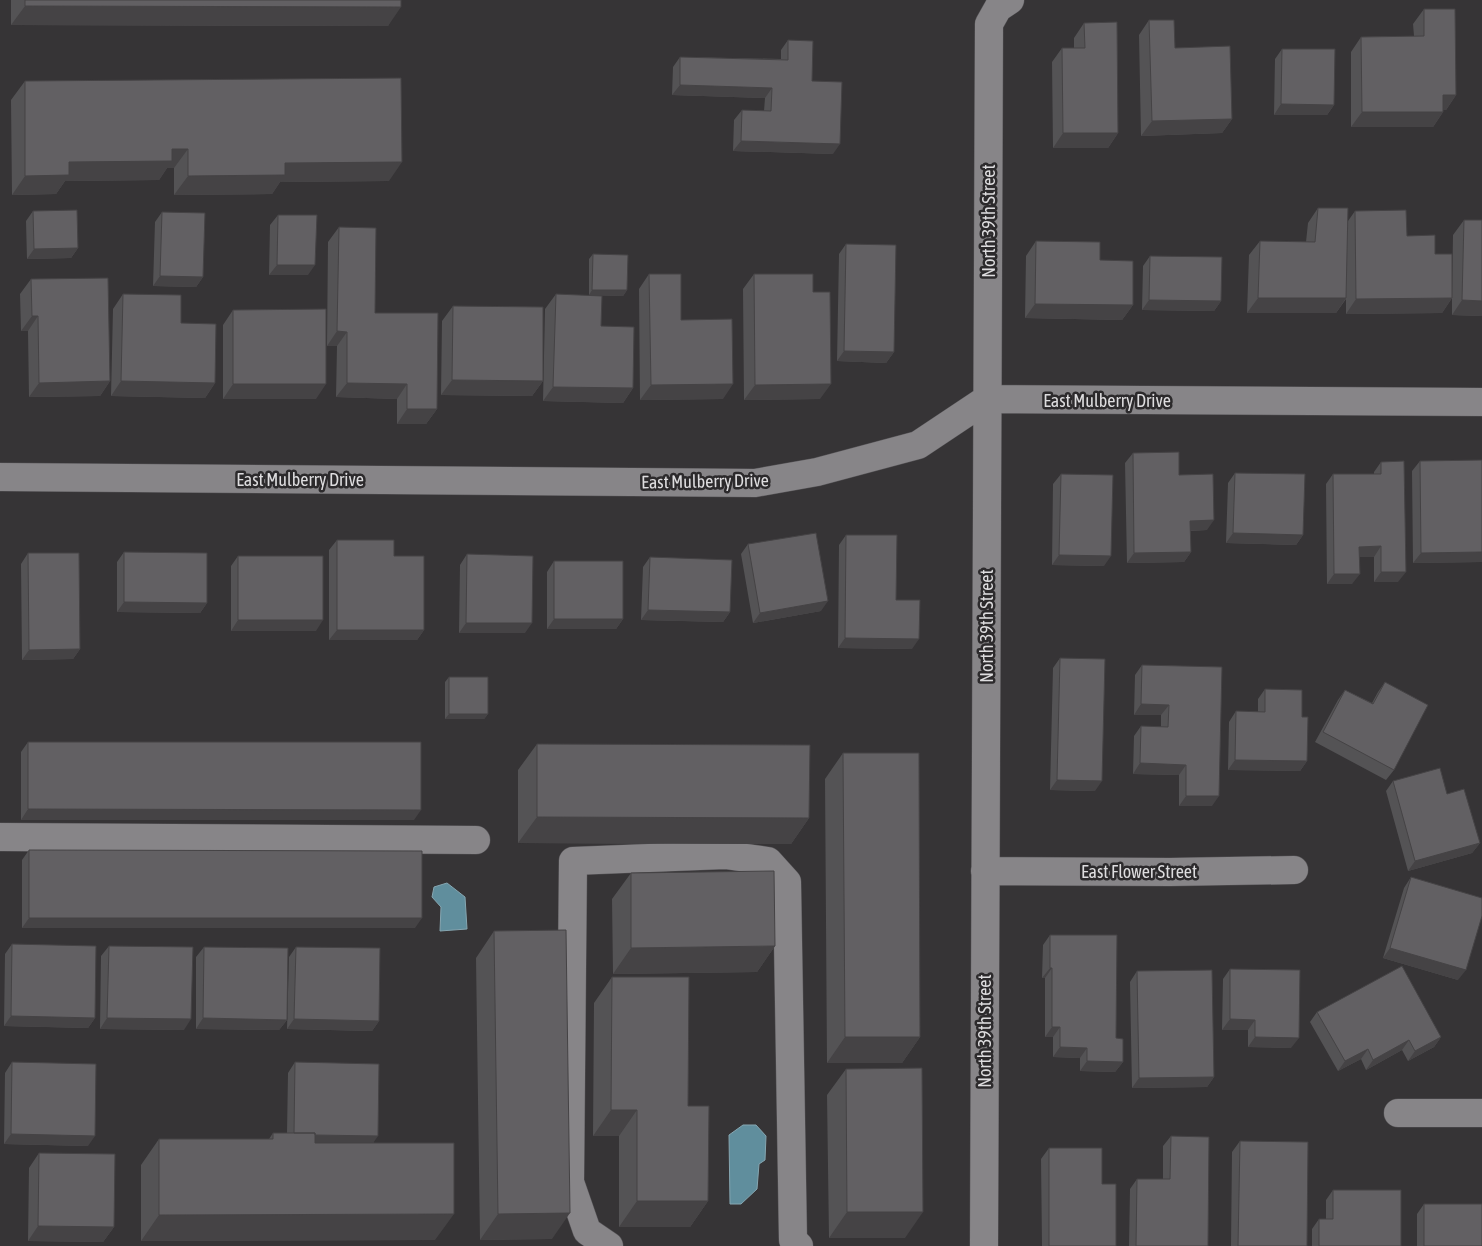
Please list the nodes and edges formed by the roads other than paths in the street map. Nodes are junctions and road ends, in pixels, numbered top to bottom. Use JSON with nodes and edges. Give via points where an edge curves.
{"nodes":[{"id":1,"x":1004,"y":4,"type":"edge"},
{"id":2,"x":987,"y":399,"type":"junction"},
{"id":3,"x":1482,"y":402,"type":"edge"},
{"id":4,"x":0,"y":477,"type":"edge"},
{"id":5,"x":0,"y":837,"type":"edge"},
{"id":6,"x":476,"y":840,"type":"dead end"},
{"id":7,"x":1294,"y":870,"type":"dead end"},
{"id":8,"x":985,"y":871,"type":"junction"},
{"id":9,"x":1398,"y":1113,"type":"dead end"},
{"id":10,"x":1482,"y":1113,"type":"edge"},
{"id":11,"x":609,"y":1246,"type":"edge"},
{"id":12,"x":799,"y":1246,"type":"edge"},
{"id":13,"x":984,"y":1246,"type":"edge"}],
"edges":[{"from":1,"to":2,"type":"street","name":"North 39th Street","via":[[989,24]]},
{"from":2,"to":3,"type":"street","name":"East Mulberry Drive"},
{"from":2,"to":4,"type":"street","name":"East Mulberry Drive","via":[[918,445],[817,472],[755,483]]},
{"from":2,"to":8,"type":"street","name":"North 39th Street"},
{"from":5,"to":6,"type":"street"},
{"from":7,"to":8,"type":"street","name":"East Flower Street"},
{"from":8,"to":13,"type":"street","name":"North 39th Street"},
{"from":9,"to":10,"type":"street"},
{"from":11,"to":12,"type":"street","via":[[587,1231],[570,1182],[573,861],[725,855],[768,861],[787,882],[793,1240]]}]}
